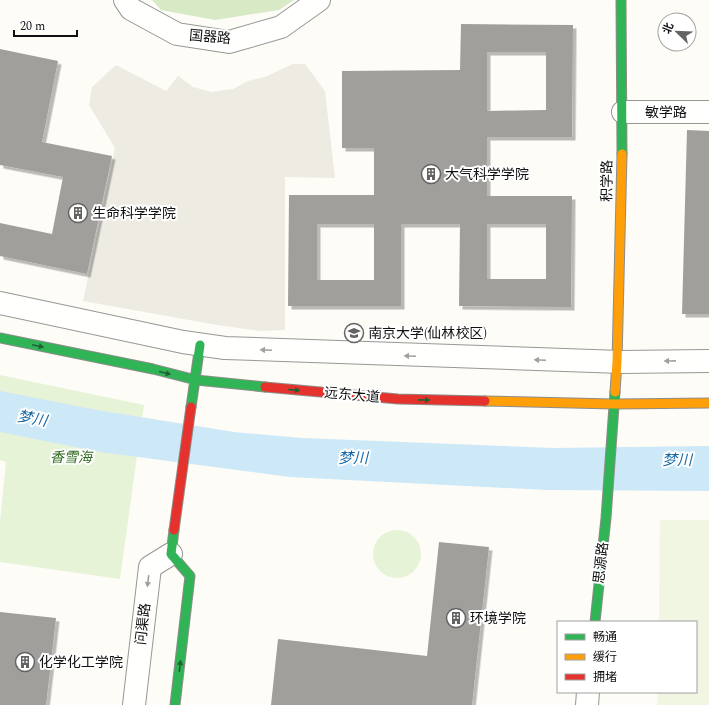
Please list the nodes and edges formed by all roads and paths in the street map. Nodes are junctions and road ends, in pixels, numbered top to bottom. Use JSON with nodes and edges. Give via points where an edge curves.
{"nodes":[{"id":1,"x":125,"y":0,"type":"edge"},
{"id":2,"x":319,"y":0,"type":"edge"},
{"id":3,"x":621,"y":0,"type":"edge"},
{"id":4,"x":623,"y":112,"type":"junction"},
{"id":5,"x":709,"y":112,"type":"edge"},
{"id":6,"x":0,"y":303,"type":"edge"},
{"id":7,"x":0,"y":338,"type":"edge"},
{"id":8,"x":200,"y":345,"type":"junction"},
{"id":9,"x":709,"y":361,"type":"edge"},
{"id":10,"x":617,"y":362,"type":"junction"},
{"id":11,"x":196,"y":380,"type":"junction"},
{"id":12,"x":709,"y":403,"type":"edge"},
{"id":13,"x":614,"y":404,"type":"junction"},
{"id":14,"x":613,"y":428,"type":"joint"},
{"id":15,"x":171,"y":554,"type":"junction"},
{"id":16,"x":595,"y":621,"type":"edge"},
{"id":17,"x":588,"y":693,"type":"edge"},
{"id":18,"x":134,"y":705,"type":"edge"},
{"id":19,"x":175,"y":705,"type":"edge"},
{"id":20,"x":587,"y":705,"type":"edge"}],
"edges":[{"from":1,"to":2,"type":"street","name":"国器路","via":[[131,9],[177,34],[229,42],[281,27]]},
{"from":3,"to":4,"type":"street","name":"积学路"},
{"from":4,"to":5,"type":"street","name":"敏学路"},
{"from":4,"to":10,"type":"street","name":"积学路"},
{"from":6,"to":8,"type":"street"},
{"from":7,"to":11,"type":"street","name":"远东大道","one_way":true},
{"from":10,"to":8,"type":"street","one_way":true},
{"from":8,"to":11,"type":"street"},
{"from":9,"to":10,"type":"street","one_way":true},
{"from":10,"to":13,"type":"street","name":"积学路"},
{"from":11,"to":13,"type":"street","name":"远东大道","one_way":true,"via":[[398,399]]},
{"from":11,"to":15,"type":"street"},
{"from":12,"to":13,"type":"street","name":"远东大道"},
{"from":13,"to":14,"type":"street","name":"积学路"},
{"from":14,"to":16,"type":"street","name":"思源路"},
{"from":15,"to":18,"type":"street","name":"问渠路","one_way":true,"via":[[150,567]]},
{"from":19,"to":15,"type":"street","one_way":true,"via":[[190,576]]},
{"from":17,"to":20,"type":"street"}]}
